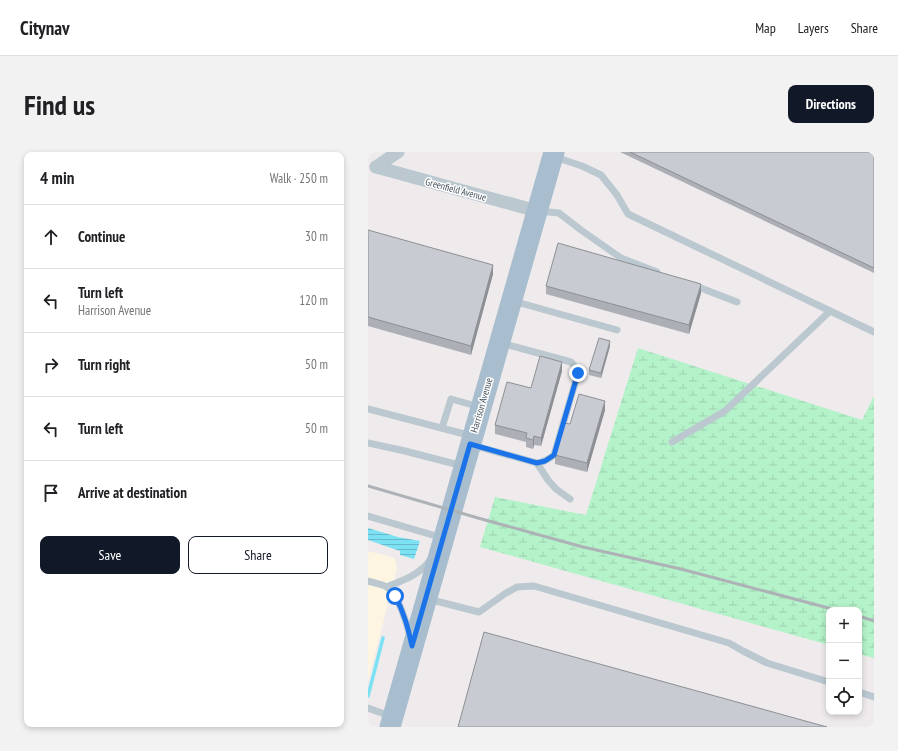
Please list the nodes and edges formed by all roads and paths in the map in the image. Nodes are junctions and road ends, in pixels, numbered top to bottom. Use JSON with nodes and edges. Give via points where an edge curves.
{"nodes":[{"id":1,"x":398,"y":152,"type":"edge"},
{"id":2,"x":553,"y":154,"type":"edge"},
{"id":3,"x":537,"y":211,"type":"junction"},
{"id":4,"x":664,"y":275,"type":"edge"},
{"id":5,"x":686,"y":283,"type":"edge"},
{"id":6,"x":511,"y":300,"type":"junction"},
{"id":7,"x":737,"y":302,"type":"dead end"},
{"id":8,"x":830,"y":311,"type":"junction"},
{"id":9,"x":617,"y":330,"type":"dead end"},
{"id":10,"x":874,"y":332,"type":"edge"},
{"id":11,"x":499,"y":342,"type":"junction"},
{"id":12,"x":480,"y":407,"type":"junction"},
{"id":13,"x":368,"y":409,"type":"edge"},
{"id":14,"x":442,"y":428,"type":"junction"},
{"id":15,"x":471,"y":440,"type":"junction"},
{"id":16,"x":672,"y":442,"type":"dead end"},
{"id":17,"x":368,"y":443,"type":"edge"},
{"id":18,"x":537,"y":463,"type":"junction"},
{"id":19,"x":464,"y":466,"type":"junction"},
{"id":20,"x":570,"y":499,"type":"dead end"},
{"id":21,"x":368,"y":516,"type":"edge"},
{"id":22,"x":442,"y":541,"type":"junction"},
{"id":23,"x":368,"y":582,"type":"edge"},
{"id":24,"x":387,"y":587,"type":"junction"},
{"id":25,"x":426,"y":599,"type":"junction"},
{"id":26,"x":412,"y":646,"type":"junction"},
{"id":27,"x":826,"y":681,"type":"edge"},
{"id":28,"x":862,"y":693,"type":"edge"},
{"id":29,"x":874,"y":697,"type":"edge"},
{"id":30,"x":368,"y":708,"type":"edge"},
{"id":31,"x":391,"y":722,"type":"edge"}],
"edges":[{"from":1,"to":3,"type":"street","name":"Greenfield Avenue","via":[[376,167]]},
{"from":2,"to":3,"type":"main road","name":"Harrison Avenue"},
{"from":2,"to":8,"type":"lane","via":[[601,175],[628,214]]},
{"from":3,"to":4,"type":"lane","via":[[559,213],[621,258]]},
{"from":3,"to":6,"type":"main road","name":"Harrison Avenue"},
{"from":5,"to":7,"type":"lane"},
{"from":6,"to":9,"type":"lane"},
{"from":6,"to":11,"type":"main road","name":"Harrison Avenue"},
{"from":8,"to":10,"type":"lane"},
{"from":8,"to":16,"type":"lane","via":[[725,411]]},
{"from":11,"to":12,"type":"main road","name":"Harrison Avenue"},
{"from":11,"to":18,"type":"lane","via":[[571,362],[578,373],[554,455]]},
{"from":12,"to":14,"type":"lane","via":[[450,399]]},
{"from":12,"to":15,"type":"main road","name":"Harrison Avenue"},
{"from":13,"to":14,"type":"lane"},
{"from":14,"to":15,"type":"lane"},
{"from":15,"to":18,"type":"lane"},
{"from":15,"to":19,"type":"main road","name":"Harrison Avenue"},
{"from":17,"to":19,"type":"lane"},
{"from":18,"to":20,"type":"lane","via":[[556,489]]},
{"from":19,"to":22,"type":"main road","name":"Harrison Avenue"},
{"from":21,"to":22,"type":"lane"},
{"from":22,"to":24,"type":"lane","via":[[417,574]]},
{"from":22,"to":25,"type":"main road","name":"Harrison Avenue"},
{"from":23,"to":24,"type":"lane"},
{"from":24,"to":26,"type":"lane","via":[[400,606]]},
{"from":25,"to":26,"type":"main road","name":"Harrison Avenue"},
{"from":25,"to":27,"type":"lane","via":[[479,612],[506,593],[517,588],[534,586],[729,642],[767,663]]},
{"from":26,"to":31,"type":"main road","name":"Harrison Avenue"},
{"from":28,"to":29,"type":"lane"},
{"from":30,"to":31,"type":"lane"}]}
